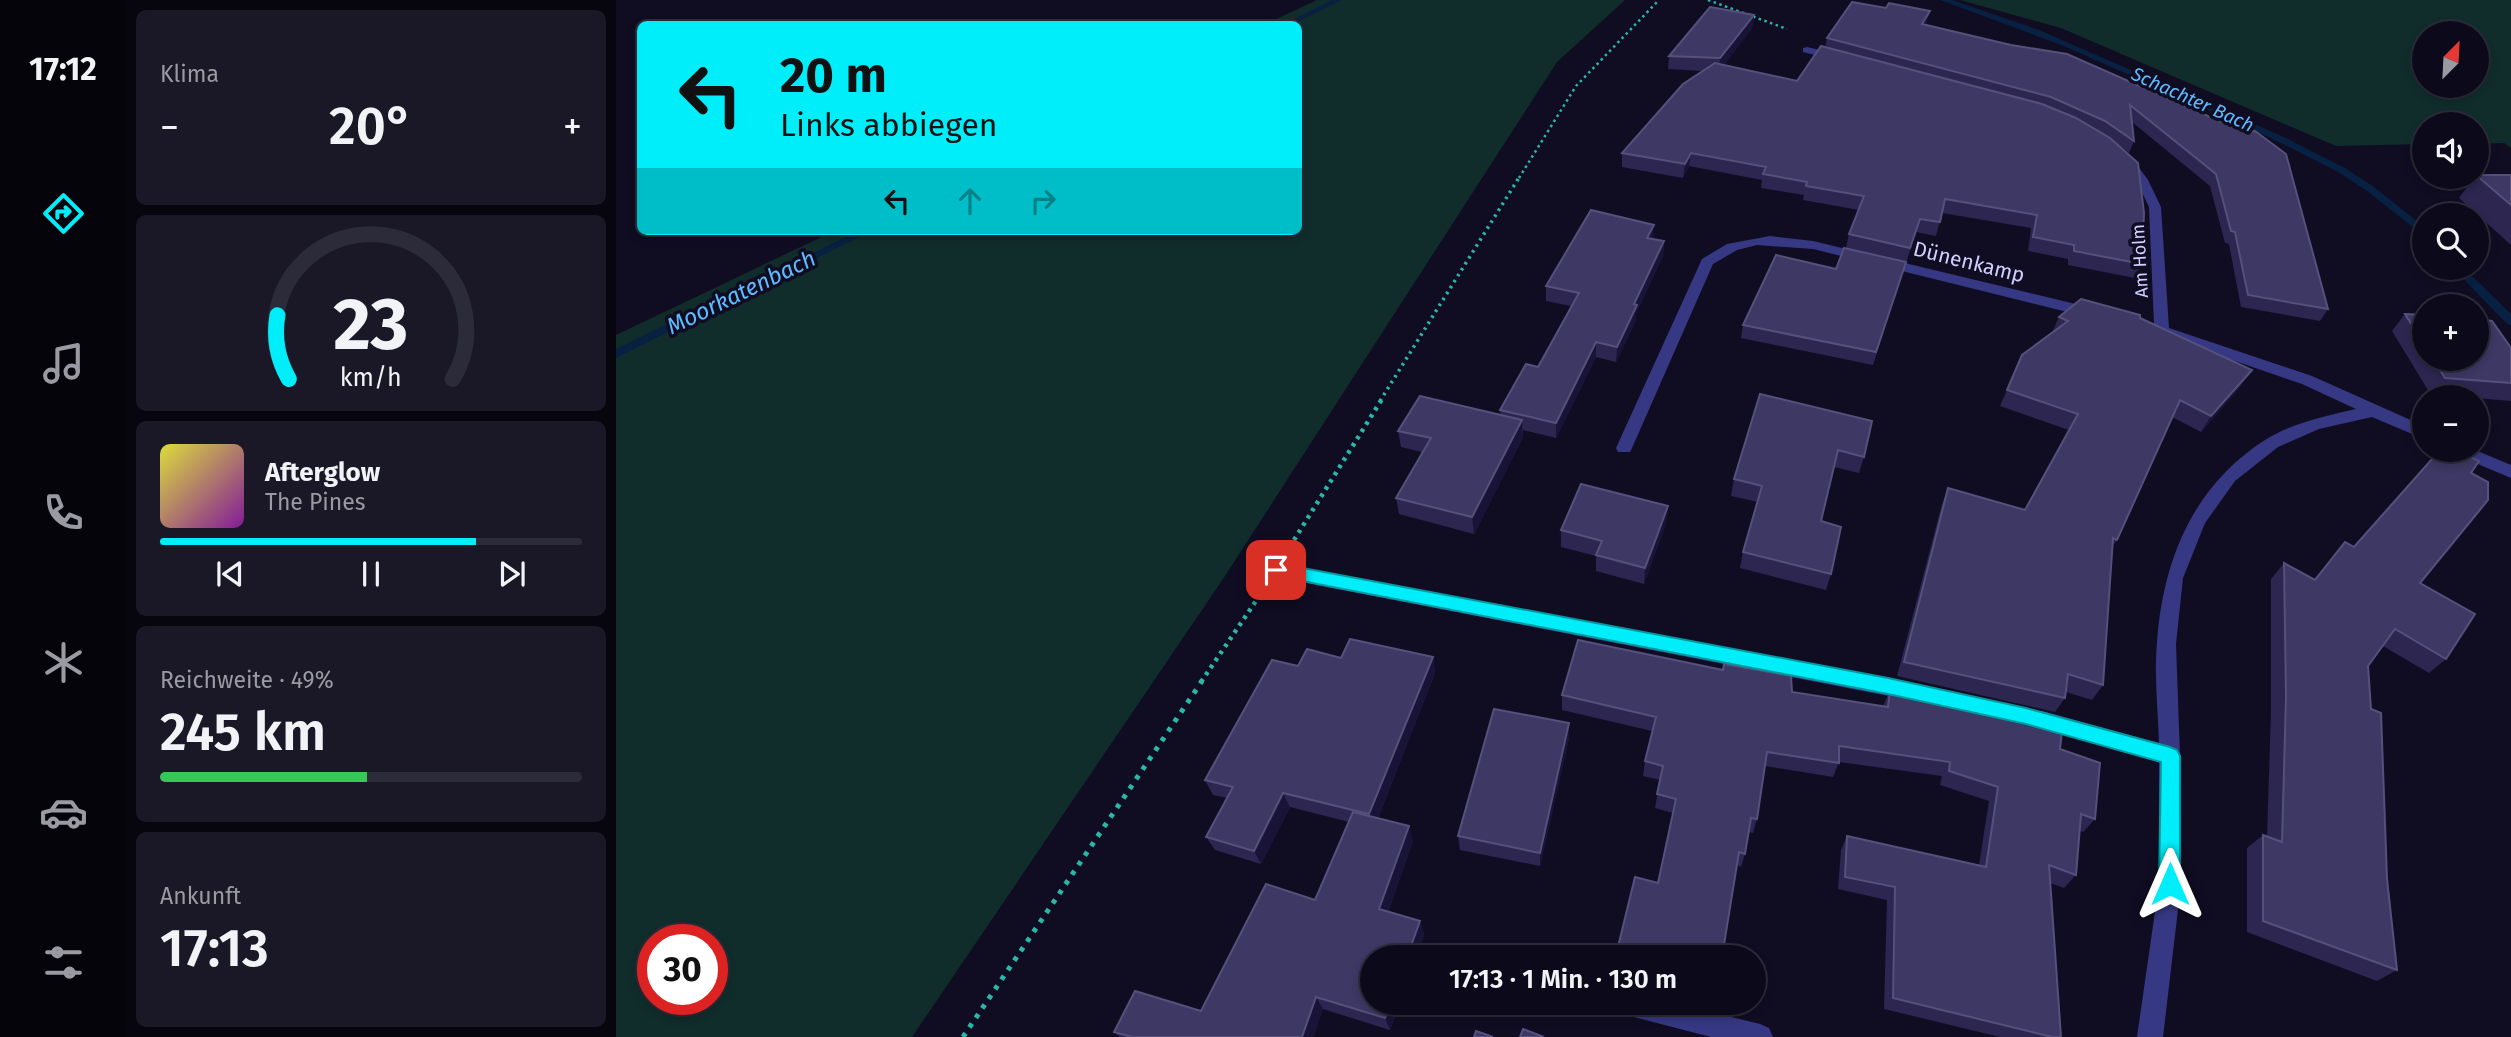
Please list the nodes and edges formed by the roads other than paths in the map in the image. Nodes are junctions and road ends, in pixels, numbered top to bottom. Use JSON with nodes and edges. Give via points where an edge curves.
{"nodes":[{"id":1,"x":1808,"y":50,"type":"road end"},
{"id":2,"x":1847,"y":61,"type":"edge"},
{"id":3,"x":2118,"y":152,"type":"edge"},
{"id":4,"x":2108,"y":317,"type":"edge"},
{"id":5,"x":2135,"y":324,"type":"edge"},
{"id":6,"x":2162,"y":330,"type":"junction"},
{"id":7,"x":2372,"y":411,"type":"junction"},
{"id":8,"x":2412,"y":428,"type":"edge"},
{"id":9,"x":1624,"y":448,"type":"dead end"},
{"id":10,"x":2488,"y":462,"type":"edge"},
{"id":11,"x":2511,"y":472,"type":"edge"},
{"id":12,"x":1276,"y":570,"type":"road end"},
{"id":13,"x":1938,"y":697,"type":"edge"},
{"id":14,"x":2026,"y":716,"type":"edge"},
{"id":15,"x":2170,"y":756,"type":"junction"},
{"id":16,"x":1673,"y":1015,"type":"edge"},
{"id":17,"x":1760,"y":1037,"type":"edge"},
{"id":18,"x":2150,"y":1037,"type":"edge"}],
"edges":[{"from":1,"to":2,"type":"street"},
{"from":3,"to":6,"type":"street","name":"Am Holm","via":[[2142,180],[2155,207]]},
{"from":4,"to":9,"type":"street","name":"Dünenkamp","via":[[1813,245],[1780,239],[1726,247],[1707,262]]},
{"from":5,"to":6,"type":"street"},
{"from":6,"to":7,"type":"street","via":[[2307,380]]},
{"from":7,"to":8,"type":"street"},
{"from":7,"to":15,"type":"street","via":[[2315,424],[2272,443],[2229,477],[2197,520],[2174,578],[2166,644]]},
{"from":10,"to":11,"type":"street"},
{"from":12,"to":13,"type":"street"},
{"from":14,"to":15,"type":"street"},
{"from":15,"to":18,"type":"street","via":[[2170,884]]},
{"from":16,"to":17,"type":"street"}]}
